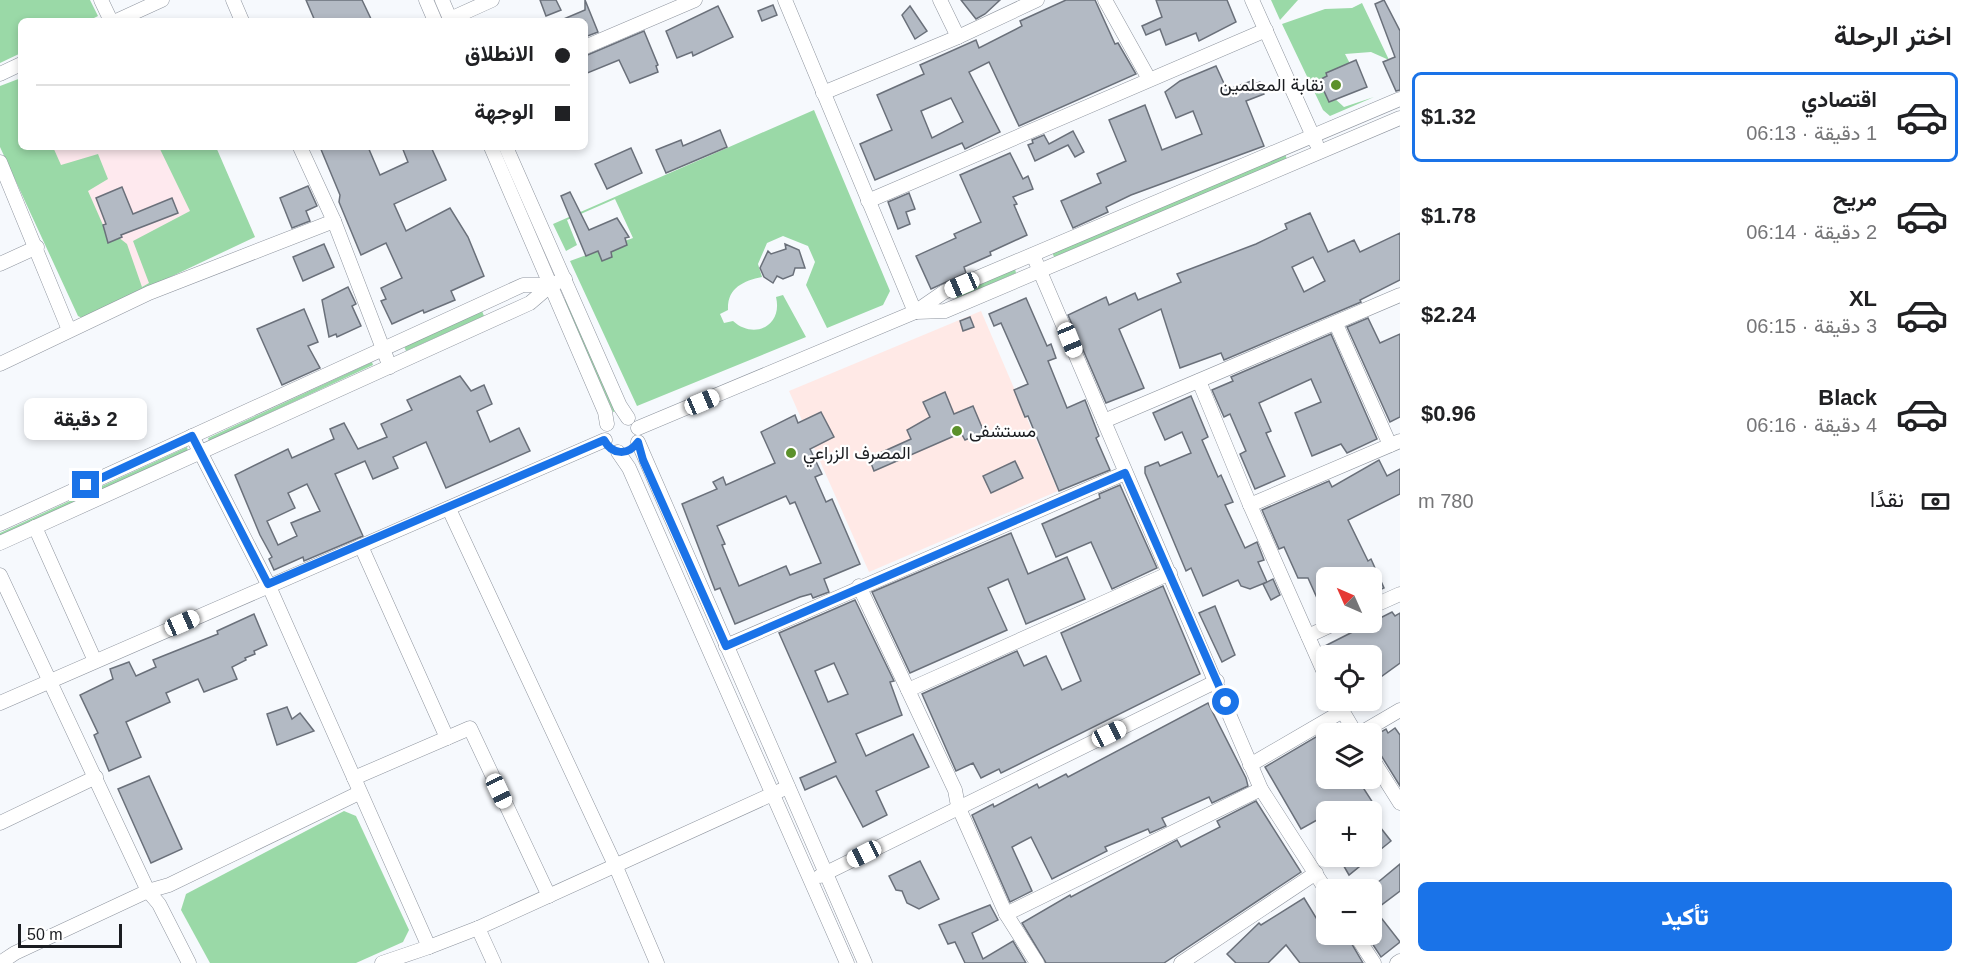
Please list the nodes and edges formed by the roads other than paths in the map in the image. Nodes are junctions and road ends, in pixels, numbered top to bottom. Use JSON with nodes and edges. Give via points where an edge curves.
{"nodes":[{"id":1,"x":101,"y":0,"type":"edge"},
{"id":2,"x":162,"y":0,"type":"edge"},
{"id":3,"x":233,"y":0,"type":"edge"},
{"id":4,"x":426,"y":0,"type":"edge"},
{"id":5,"x":442,"y":0,"type":"edge"},
{"id":6,"x":492,"y":0,"type":"edge"},
{"id":7,"x":695,"y":0,"type":"edge"},
{"id":8,"x":785,"y":0,"type":"edge"},
{"id":9,"x":940,"y":0,"type":"edge"},
{"id":10,"x":1036,"y":0,"type":"edge"},
{"id":11,"x":1105,"y":0,"type":"edge"},
{"id":12,"x":1252,"y":0,"type":"edge"},
{"id":13,"x":110,"y":18,"type":"edge"},
{"id":14,"x":123,"y":18,"type":"edge"},
{"id":15,"x":242,"y":18,"type":"edge"},
{"id":16,"x":434,"y":18,"type":"edge"},
{"id":17,"x":450,"y":18,"type":"edge"},
{"id":18,"x":455,"y":18,"type":"edge"},
{"id":19,"x":1266,"y":30,"type":"junction"},
{"id":20,"x":958,"y":37,"type":"junction"},
{"id":21,"x":588,"y":46,"type":"edge"},
{"id":22,"x":18,"y":65,"type":"edge"},
{"id":23,"x":0,"y":74,"type":"edge"},
{"id":24,"x":1149,"y":79,"type":"junction"},
{"id":25,"x":823,"y":93,"type":"junction"},
{"id":26,"x":1400,"y":99,"type":"edge"},
{"id":27,"x":1400,"y":118,"type":"edge"},
{"id":28,"x":1314,"y":136,"type":"junction"},
{"id":29,"x":301,"y":150,"type":"edge"},
{"id":30,"x":493,"y":150,"type":"edge"},
{"id":31,"x":507,"y":150,"type":"edge"},
{"id":32,"x":1320,"y":151,"type":"junction"},
{"id":33,"x":2,"y":170,"type":"edge"},
{"id":34,"x":516,"y":188,"type":"junction"},
{"id":35,"x":868,"y":201,"type":"junction"},
{"id":36,"x":334,"y":221,"type":"junction"},
{"id":37,"x":37,"y":247,"type":"junction"},
{"id":38,"x":1033,"y":255,"type":"junction"},
{"id":39,"x":0,"y":264,"type":"edge"},
{"id":40,"x":1040,"y":271,"type":"junction"},
{"id":41,"x":565,"y":279,"type":"junction"},
{"id":42,"x":551,"y":285,"type":"junction"},
{"id":43,"x":1400,"y":295,"type":"edge"},
{"id":44,"x":484,"y":303,"type":"junction"},
{"id":45,"x":915,"y":312,"type":"junction"},
{"id":46,"x":492,"y":320,"type":"junction"},
{"id":47,"x":1336,"y":324,"type":"junction"},
{"id":48,"x":69,"y":330,"type":"junction"},
{"id":49,"x":382,"y":348,"type":"junction"},
{"id":50,"x":0,"y":364,"type":"edge"},
{"id":51,"x":390,"y":367,"type":"junction"},
{"id":52,"x":1199,"y":381,"type":"junction"},
{"id":53,"x":1104,"y":421,"type":"junction"},
{"id":54,"x":607,"y":424,"type":"junction"},
{"id":55,"x":635,"y":430,"type":"junction"},
{"id":56,"x":192,"y":436,"type":"junction"},
{"id":57,"x":604,"y":440,"type":"junction"},
{"id":58,"x":1395,"y":443,"type":"edge"},
{"id":59,"x":200,"y":452,"type":"junction"},
{"id":60,"x":618,"y":452,"type":"junction"},
{"id":61,"x":1125,"y":473,"type":"junction"},
{"id":62,"x":1250,"y":505,"type":"junction"},
{"id":63,"x":449,"y":509,"type":"junction"},
{"id":64,"x":0,"y":524,"type":"edge"},
{"id":65,"x":35,"y":527,"type":"junction"},
{"id":66,"x":0,"y":543,"type":"edge"},
{"id":67,"x":361,"y":546,"type":"junction"},
{"id":68,"x":1170,"y":573,"type":"junction"},
{"id":69,"x":0,"y":575,"type":"edge"},
{"id":70,"x":268,"y":584,"type":"junction"},
{"id":71,"x":859,"y":586,"type":"junction"},
{"id":72,"x":1400,"y":594,"type":"edge"},
{"id":73,"x":1382,"y":603,"type":"edge"},
{"id":74,"x":1316,"y":632,"type":"edge"},
{"id":75,"x":1308,"y":636,"type":"junction"},
{"id":76,"x":726,"y":646,"type":"junction"},
{"id":77,"x":1316,"y":654,"type":"edge"},
{"id":78,"x":95,"y":662,"type":"junction"},
{"id":79,"x":51,"y":681,"type":"junction"},
{"id":80,"x":1217,"y":681,"type":"junction"},
{"id":81,"x":908,"y":690,"type":"junction"},
{"id":82,"x":0,"y":703,"type":"edge"},
{"id":83,"x":1400,"y":710,"type":"edge"},
{"id":84,"x":1331,"y":711,"type":"edge"},
{"id":85,"x":1377,"y":723,"type":"edge"},
{"id":86,"x":447,"y":738,"type":"junction"},
{"id":87,"x":1250,"y":765,"type":"junction"},
{"id":88,"x":1382,"y":774,"type":"edge"},
{"id":89,"x":96,"y":777,"type":"junction"},
{"id":90,"x":354,"y":778,"type":"junction"},
{"id":91,"x":788,"y":787,"type":"junction"},
{"id":92,"x":1261,"y":789,"type":"junction"},
{"id":93,"x":359,"y":793,"type":"junction"},
{"id":94,"x":772,"y":794,"type":"junction"},
{"id":95,"x":1400,"y":803,"type":"edge"},
{"id":96,"x":958,"y":806,"type":"junction"},
{"id":97,"x":0,"y":823,"type":"edge"},
{"id":98,"x":616,"y":867,"type":"junction"},
{"id":99,"x":826,"y":873,"type":"junction"},
{"id":100,"x":1316,"y":873,"type":"junction"},
{"id":101,"x":1320,"y":879,"type":"edge"},
{"id":102,"x":811,"y":880,"type":"junction"},
{"id":103,"x":148,"y":891,"type":"junction"},
{"id":104,"x":549,"y":896,"type":"junction"},
{"id":105,"x":1006,"y":914,"type":"junction"},
{"id":106,"x":478,"y":928,"type":"junction"},
{"id":107,"x":1362,"y":945,"type":"edge"},
{"id":108,"x":429,"y":947,"type":"junction"},
{"id":109,"x":18,"y":958,"type":"edge"},
{"id":110,"x":0,"y":963,"type":"edge"},
{"id":111,"x":189,"y":963,"type":"edge"},
{"id":112,"x":382,"y":963,"type":"edge"},
{"id":113,"x":494,"y":963,"type":"edge"},
{"id":114,"x":657,"y":963,"type":"edge"},
{"id":115,"x":848,"y":963,"type":"edge"},
{"id":116,"x":865,"y":963,"type":"edge"},
{"id":117,"x":1037,"y":963,"type":"edge"},
{"id":118,"x":1182,"y":963,"type":"edge"},
{"id":119,"x":1374,"y":963,"type":"edge"}],
"edges":[{"from":1,"to":13,"type":"street"},
{"from":2,"to":14,"type":"street"},
{"from":3,"to":15,"type":"street"},
{"from":4,"to":16,"type":"street"},
{"from":5,"to":17,"type":"street"},
{"from":6,"to":18,"type":"street"},
{"from":7,"to":21,"type":"street"},
{"from":8,"to":25,"type":"street"},
{"from":9,"to":20,"type":"street"},
{"from":10,"to":20,"type":"street"},
{"from":11,"to":24,"type":"street"},
{"from":12,"to":19,"type":"street"},
{"from":19,"to":24,"type":"street"},
{"from":19,"to":28,"type":"street"},
{"from":20,"to":25,"type":"street"},
{"from":22,"to":23,"type":"street"},
{"from":24,"to":35,"type":"street"},
{"from":25,"to":35,"type":"street"},
{"from":26,"to":28,"type":"street"},
{"from":27,"to":32,"type":"street"},
{"from":28,"to":32,"type":"street"},
{"from":28,"to":38,"type":"street"},
{"from":29,"to":36,"type":"street"},
{"from":30,"to":34,"type":"street"},
{"from":31,"to":34,"type":"street"},
{"from":32,"to":40,"type":"street"},
{"from":33,"to":37,"type":"street"},
{"from":34,"to":41,"type":"street"},
{"from":34,"to":42,"type":"street"},
{"from":35,"to":45,"type":"street"},
{"from":36,"to":48,"type":"street","via":[[149,293]]},
{"from":36,"to":49,"type":"street"},
{"from":37,"to":39,"type":"street"},
{"from":37,"to":48,"type":"street"},
{"from":38,"to":40,"type":"street"},
{"from":38,"to":45,"type":"street","via":[[944,292]]},
{"from":40,"to":45,"type":"street","via":[[945,311]]},
{"from":40,"to":53,"type":"street"},
{"from":41,"to":42,"type":"street"},
{"from":41,"to":55,"type":"street","via":[[620,406]]},
{"from":42,"to":44,"type":"street","via":[[523,285]]},
{"from":42,"to":46,"type":"street","via":[[530,303]]},
{"from":42,"to":54,"type":"street"},
{"from":43,"to":47,"type":"street"},
{"from":44,"to":46,"type":"street"},
{"from":44,"to":49,"type":"street"},
{"from":45,"to":55,"type":"street"},
{"from":46,"to":51,"type":"street"},
{"from":47,"to":52,"type":"street"},
{"from":47,"to":58,"type":"street"},
{"from":48,"to":50,"type":"street"},
{"from":49,"to":51,"type":"street"},
{"from":49,"to":56,"type":"street"},
{"from":51,"to":59,"type":"street"},
{"from":52,"to":53,"type":"street"},
{"from":52,"to":62,"type":"street"},
{"from":53,"to":61,"type":"street"},
{"from":54,"to":55,"type":"street","via":[[619,417]]},
{"from":54,"to":57,"type":"street"},
{"from":55,"to":60,"type":"street","via":[[627,451]]},
{"from":55,"to":76,"type":"street","via":[[643,460]]},
{"from":56,"to":59,"type":"street"},
{"from":56,"to":64,"type":"street"},
{"from":57,"to":60,"type":"street"},
{"from":57,"to":63,"type":"street"},
{"from":58,"to":62,"type":"street"},
{"from":59,"to":65,"type":"street"},
{"from":59,"to":70,"type":"street"},
{"from":60,"to":94,"type":"street","via":[[629,468]]},
{"from":61,"to":68,"type":"street"},
{"from":61,"to":71,"type":"street"},
{"from":62,"to":75,"type":"street"},
{"from":63,"to":67,"type":"street"},
{"from":63,"to":98,"type":"street"},
{"from":65,"to":66,"type":"street"},
{"from":65,"to":78,"type":"street"},
{"from":67,"to":70,"type":"street"},
{"from":67,"to":86,"type":"street"},
{"from":68,"to":80,"type":"street"},
{"from":68,"to":81,"type":"street"},
{"from":69,"to":79,"type":"street","via":[[42,670]]},
{"from":70,"to":78,"type":"street"},
{"from":70,"to":90,"type":"street"},
{"from":71,"to":76,"type":"street"},
{"from":71,"to":81,"type":"street"},
{"from":72,"to":73,"type":"street"},
{"from":74,"to":75,"type":"street"},
{"from":75,"to":77,"type":"street"},
{"from":76,"to":91,"type":"street"},
{"from":78,"to":79,"type":"street"},
{"from":79,"to":82,"type":"street"},
{"from":79,"to":89,"type":"street"},
{"from":80,"to":87,"type":"street"},
{"from":80,"to":96,"type":"street"},
{"from":81,"to":96,"type":"street","via":[[955,790]]},
{"from":83,"to":85,"type":"street"},
{"from":84,"to":87,"type":"street"},
{"from":86,"to":90,"type":"street"},
{"from":86,"to":104,"type":"street","via":[[470,728]]},
{"from":87,"to":92,"type":"street"},
{"from":88,"to":95,"type":"street"},
{"from":89,"to":97,"type":"street"},
{"from":89,"to":103,"type":"street"},
{"from":90,"to":93,"type":"street"},
{"from":91,"to":94,"type":"street"},
{"from":91,"to":99,"type":"street"},
{"from":92,"to":100,"type":"street"},
{"from":92,"to":105,"type":"street"},
{"from":93,"to":103,"type":"street","via":[[169,885]]},
{"from":93,"to":108,"type":"street"},
{"from":94,"to":98,"type":"street"},
{"from":94,"to":102,"type":"street"},
{"from":96,"to":99,"type":"street"},
{"from":96,"to":105,"type":"street"},
{"from":98,"to":104,"type":"street"},
{"from":98,"to":114,"type":"street"},
{"from":99,"to":102,"type":"street"},
{"from":99,"to":116,"type":"street"},
{"from":100,"to":101,"type":"street"},
{"from":100,"to":118,"type":"street"},
{"from":102,"to":115,"type":"street"},
{"from":103,"to":109,"type":"street"},
{"from":103,"to":111,"type":"street","via":[[159,904]]},
{"from":104,"to":106,"type":"street"},
{"from":105,"to":117,"type":"street"},
{"from":106,"to":108,"type":"street"},
{"from":106,"to":113,"type":"street"},
{"from":107,"to":119,"type":"street"},
{"from":108,"to":112,"type":"street"},
{"from":109,"to":110,"type":"street"}]}
